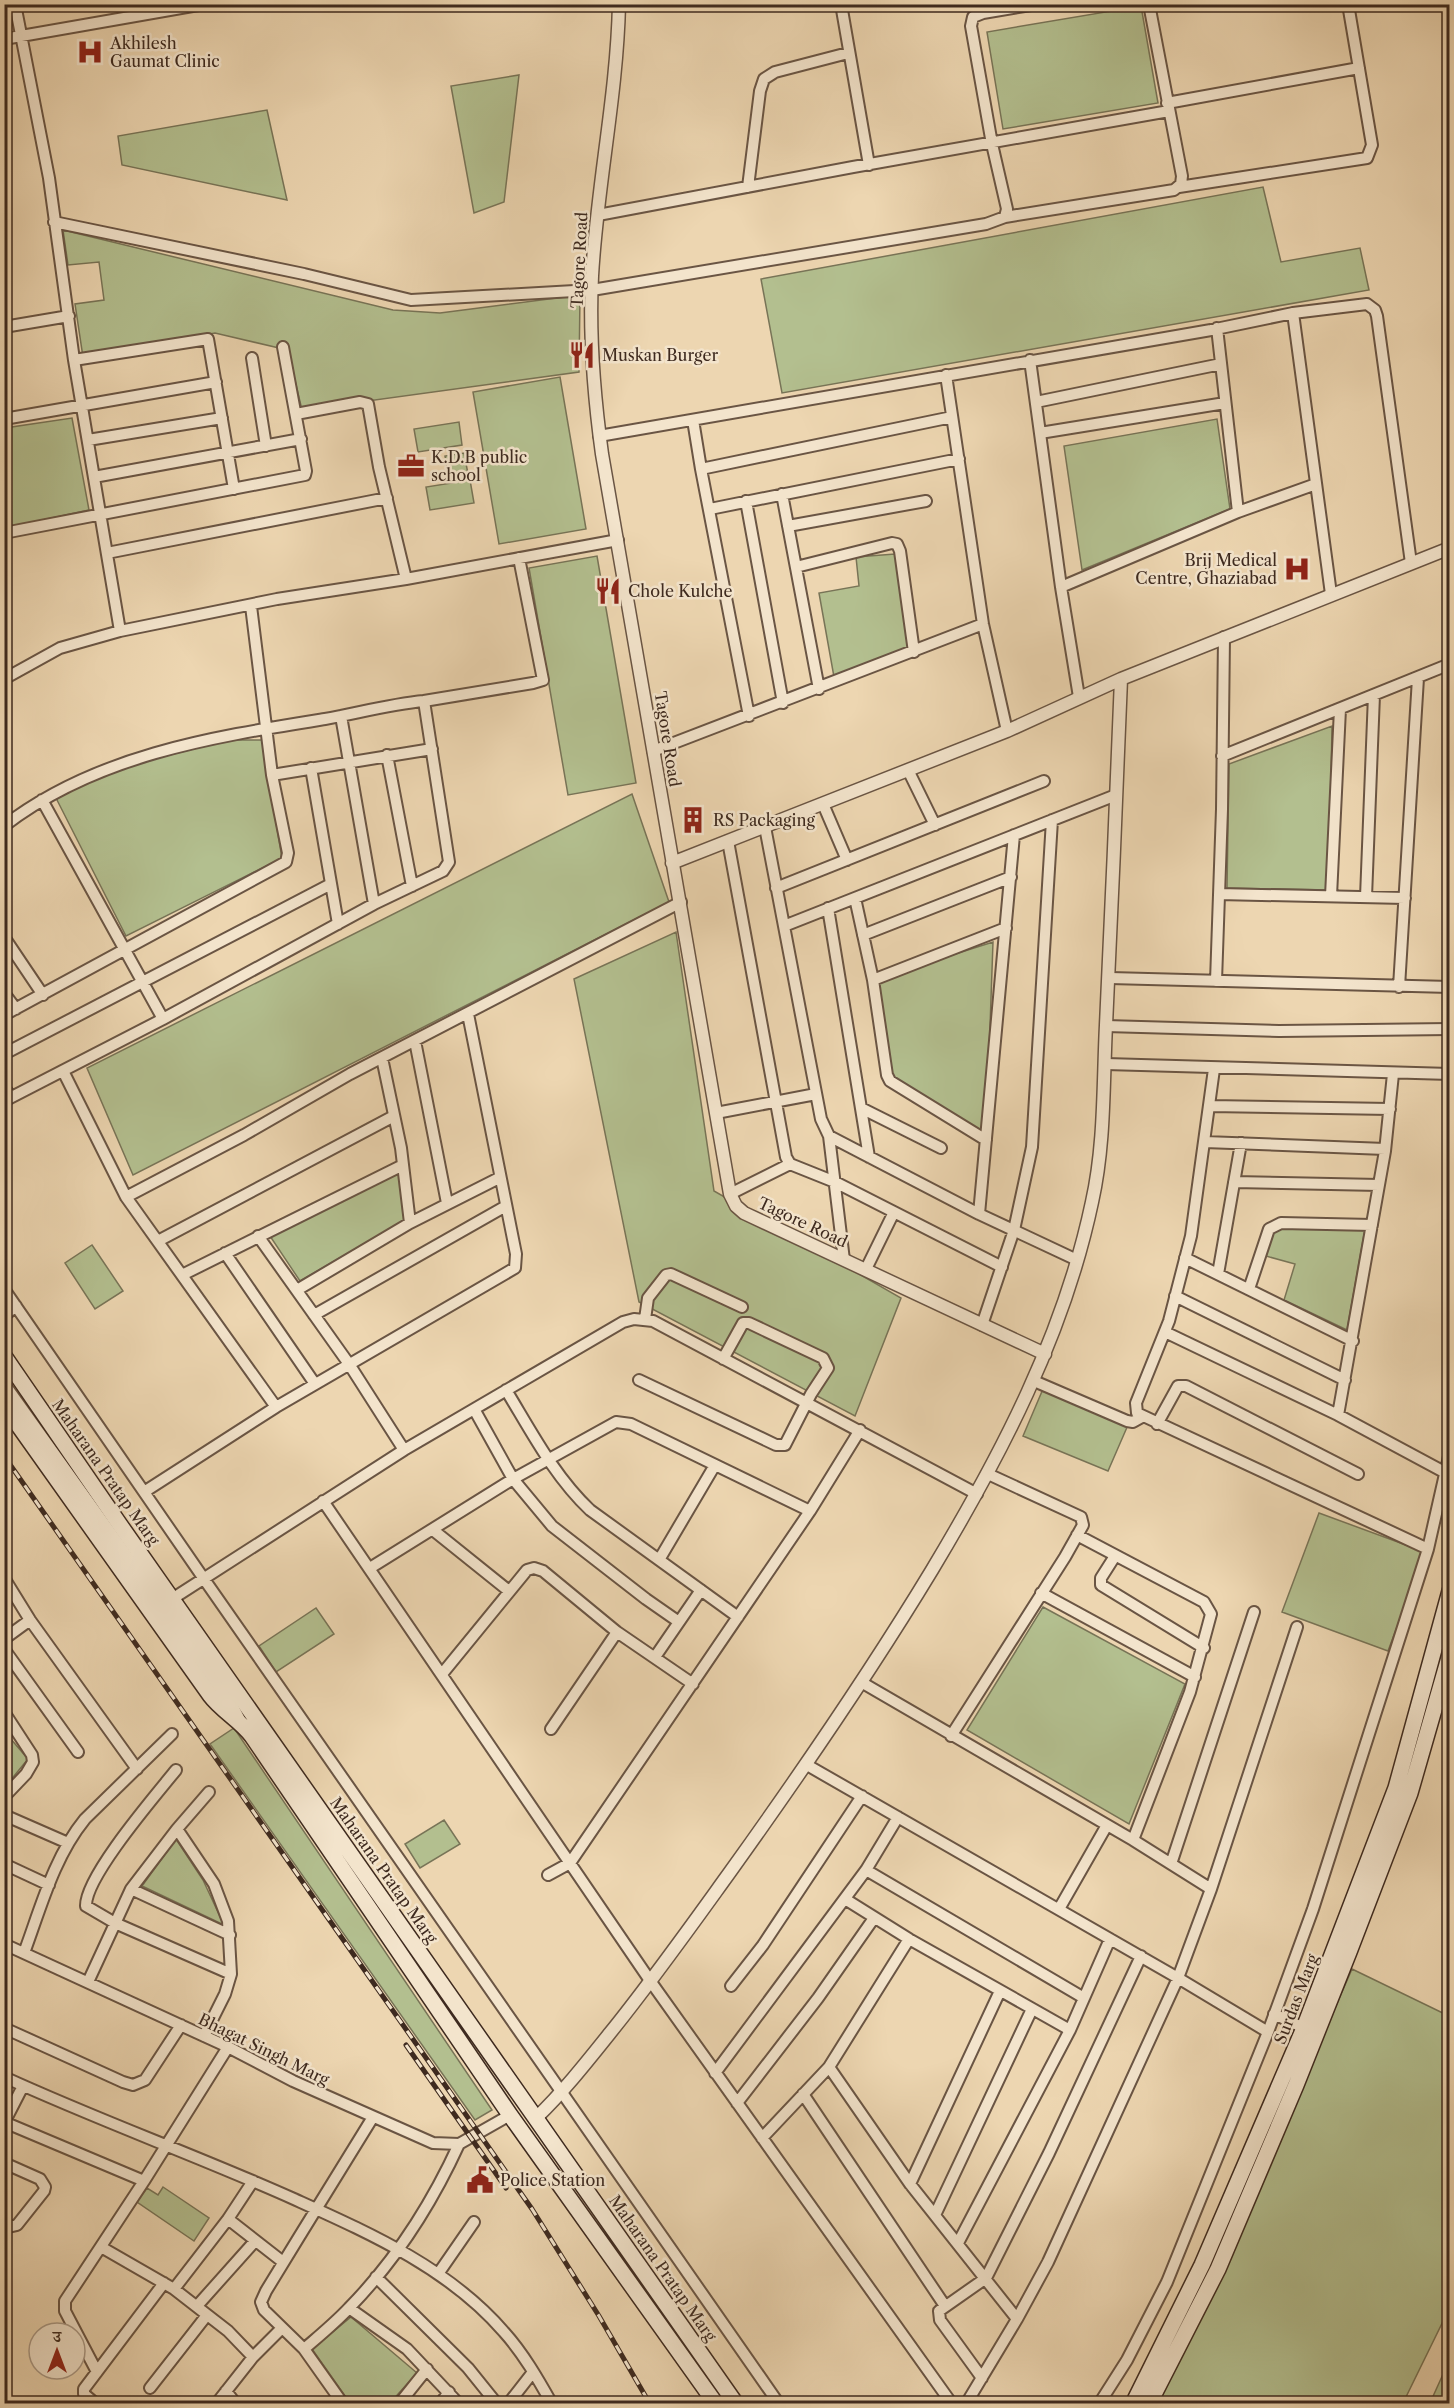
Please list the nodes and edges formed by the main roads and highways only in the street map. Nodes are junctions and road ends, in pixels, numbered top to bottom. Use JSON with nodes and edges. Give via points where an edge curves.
{"nodes":[{"id":1,"x":14,"y":4,"type":"edge"},
{"id":2,"x":4,"y":6,"type":"edge"},
{"id":3,"x":4,"y":1356,"type":"edge"},
{"id":4,"x":4,"y":1405,"type":"edge"},
{"id":5,"x":1449,"y":1591,"type":"edge"},
{"id":6,"x":1449,"y":1654,"type":"edge"},
{"id":7,"x":360,"y":1880,"type":"junction"},
{"id":8,"x":1342,"y":1949,"type":"junction"},
{"id":9,"x":448,"y":1992,"type":"junction"},
{"id":10,"x":433,"y":2001,"type":"junction"},
{"id":11,"x":611,"y":2224,"type":"junction"},
{"id":12,"x":596,"y":2236,"type":"junction"},
{"id":13,"x":716,"y":2403,"type":"edge"},
{"id":14,"x":736,"y":2403,"type":"edge"},
{"id":15,"x":1133,"y":2403,"type":"edge"},
{"id":16,"x":1149,"y":2403,"type":"edge"}],
"edges":[{"from":1,"to":2,"type":"main road"},
{"from":3,"to":7,"type":"main road","name":"Maharana Pratap Marg"},
{"from":4,"to":7,"type":"main road","name":"Maharana Pratap Marg","via":[[210,1695],[252,1736]]},
{"from":5,"to":8,"type":"main road","name":"Surdas Marg","via":[[1396,1788]]},
{"from":6,"to":8,"type":"main road","name":"Surdas Marg","via":[[1410,1793]]},
{"from":7,"to":9,"type":"main road","name":"Maharana Pratap Marg"},
{"from":7,"to":10,"type":"main road","name":"Maharana Pratap Marg"},
{"from":8,"to":15,"type":"main road","name":"Surdas Marg","via":[[1202,2265]]},
{"from":8,"to":16,"type":"main road","name":"Surdas Marg","via":[[1296,2085],[1218,2269]]},
{"from":9,"to":10,"type":"main road"},
{"from":9,"to":11,"type":"main road","name":"Maharana Pratap Marg"},
{"from":10,"to":12,"type":"main road","name":"Maharana Pratap Marg"},
{"from":11,"to":12,"type":"main road"},
{"from":11,"to":14,"type":"main road","name":"Maharana Pratap Marg"},
{"from":12,"to":13,"type":"main road","name":"Maharana Pratap Marg"}]}
